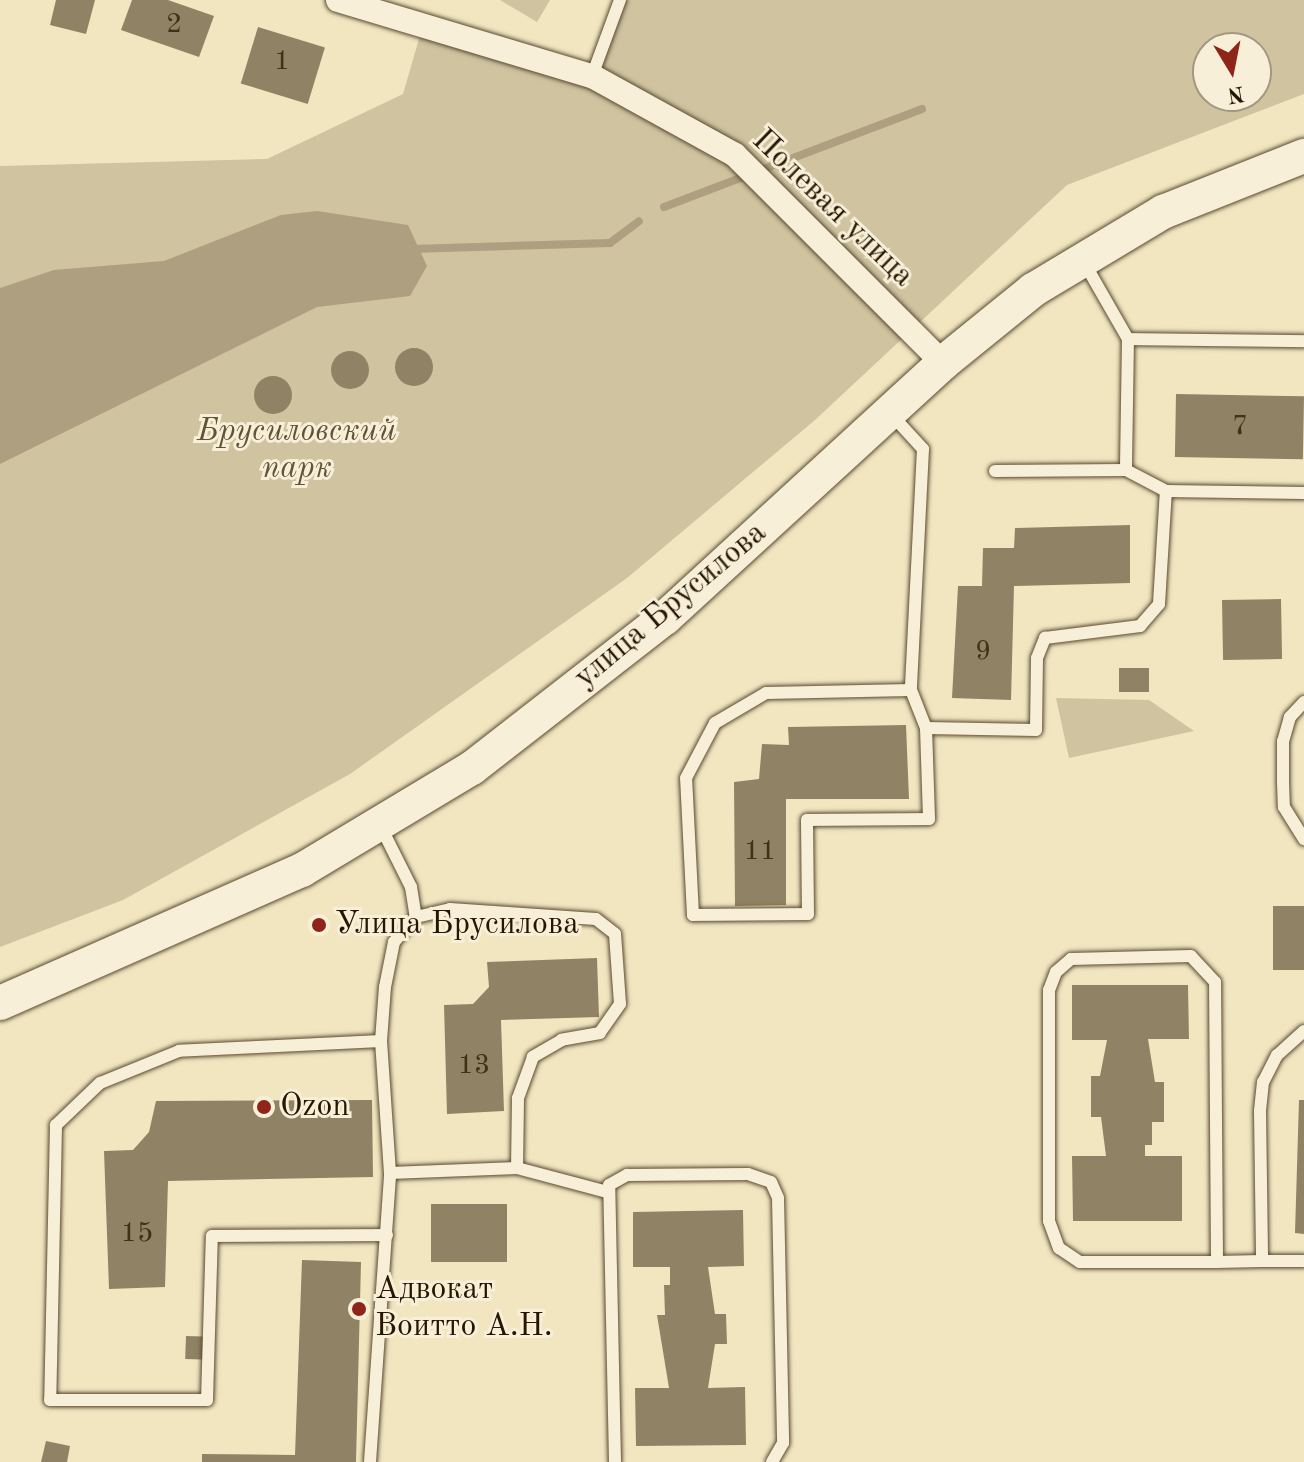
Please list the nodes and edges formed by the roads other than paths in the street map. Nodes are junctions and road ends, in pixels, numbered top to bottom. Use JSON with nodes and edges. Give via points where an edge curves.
{"nodes":[{"id":1,"x":338,"y":0,"type":"edge"},
{"id":2,"x":620,"y":0,"type":"edge"},
{"id":3,"x":592,"y":76,"type":"junction"},
{"id":4,"x":1304,"y":156,"type":"edge"},
{"id":5,"x":1080,"y":258,"type":"junction"},
{"id":6,"x":1128,"y":339,"type":"junction"},
{"id":7,"x":1304,"y":341,"type":"edge"},
{"id":8,"x":943,"y":363,"type":"junction"},
{"id":9,"x":889,"y":412,"type":"junction"},
{"id":10,"x":1126,"y":470,"type":"junction"},
{"id":11,"x":995,"y":471,"type":"dead end"},
{"id":12,"x":1166,"y":491,"type":"junction"},
{"id":13,"x":1304,"y":493,"type":"edge"},
{"id":14,"x":911,"y":690,"type":"junction"},
{"id":15,"x":1304,"y":702,"type":"edge"},
{"id":16,"x":926,"y":728,"type":"junction"},
{"id":17,"x":380,"y":825,"type":"junction"},
{"id":18,"x":1304,"y":839,"type":"edge"},
{"id":19,"x":416,"y":917,"type":"junction"},
{"id":20,"x":0,"y":1003,"type":"edge"},
{"id":21,"x":1304,"y":1031,"type":"edge"},
{"id":22,"x":381,"y":1041,"type":"junction"},
{"id":23,"x":517,"y":1168,"type":"junction"},
{"id":24,"x":390,"y":1173,"type":"junction"},
{"id":25,"x":607,"y":1192,"type":"junction"},
{"id":26,"x":387,"y":1235,"type":"junction"},
{"id":27,"x":1262,"y":1261,"type":"junction"},
{"id":28,"x":1304,"y":1261,"type":"edge"},
{"id":29,"x":1217,"y":1262,"type":"junction"},
{"id":30,"x":370,"y":1462,"type":"edge"},
{"id":31,"x":615,"y":1462,"type":"edge"},
{"id":32,"x":772,"y":1462,"type":"edge"}],
"edges":[{"from":1,"to":3,"type":"street","name":"Полевая улица"},
{"from":2,"to":3,"type":"lane"},
{"from":3,"to":8,"type":"street","name":"Полевая улица","via":[[735,155]]},
{"from":4,"to":5,"type":"street","name":"улица Брусилова","via":[[1163,212]]},
{"from":5,"to":6,"type":"lane"},
{"from":5,"to":8,"type":"street","name":"улица Брусилова"},
{"from":6,"to":7,"type":"lane"},
{"from":6,"to":10,"type":"lane"},
{"from":8,"to":9,"type":"street","name":"улица Брусилова"},
{"from":9,"to":14,"type":"lane","via":[[923,449]]},
{"from":9,"to":17,"type":"street","name":"улица Брусилова","via":[[665,618],[472,768]]},
{"from":10,"to":11,"type":"lane"},
{"from":10,"to":12,"type":"lane"},
{"from":12,"to":13,"type":"lane"},
{"from":12,"to":16,"type":"lane","via":[[1159,604],[1140,626],[1045,638],[1037,658],[1036,730]]},
{"from":14,"to":16,"type":"lane"},
{"from":14,"to":16,"type":"lane","via":[[766,693],[715,723],[686,778],[693,915],[808,914],[807,820],[929,819]]},
{"from":15,"to":18,"type":"lane","via":[[1290,717],[1283,741],[1283,782],[1288,817]]},
{"from":17,"to":19,"type":"lane","via":[[411,887]]},
{"from":17,"to":20,"type":"street","name":"улица Брусилова","via":[[214,914]]},
{"from":19,"to":22,"type":"lane","via":[[394,942]]},
{"from":19,"to":23,"type":"lane","via":[[450,909],[596,919],[615,934],[622,960],[620,1004],[600,1033],[562,1040],[533,1057],[518,1098]]},
{"from":21,"to":27,"type":"lane","via":[[1277,1055],[1263,1082]]},
{"from":22,"to":24,"type":"lane"},
{"from":22,"to":26,"type":"lane","via":[[179,1051],[100,1083],[56,1125],[50,1400],[207,1400],[212,1236]]},
{"from":23,"to":24,"type":"lane"},
{"from":23,"to":25,"type":"lane"},
{"from":24,"to":26,"type":"lane"},
{"from":25,"to":31,"type":"lane"},
{"from":25,"to":32,"type":"lane","via":[[627,1175],[763,1175],[777,1190],[783,1443]]},
{"from":26,"to":30,"type":"lane"},
{"from":27,"to":28,"type":"lane"},
{"from":27,"to":29,"type":"lane"},
{"from":29,"to":29,"type":"lane","via":[[1215,982],[1191,956],[1071,959],[1056,972],[1049,990],[1052,1236],[1080,1262]]}]}
